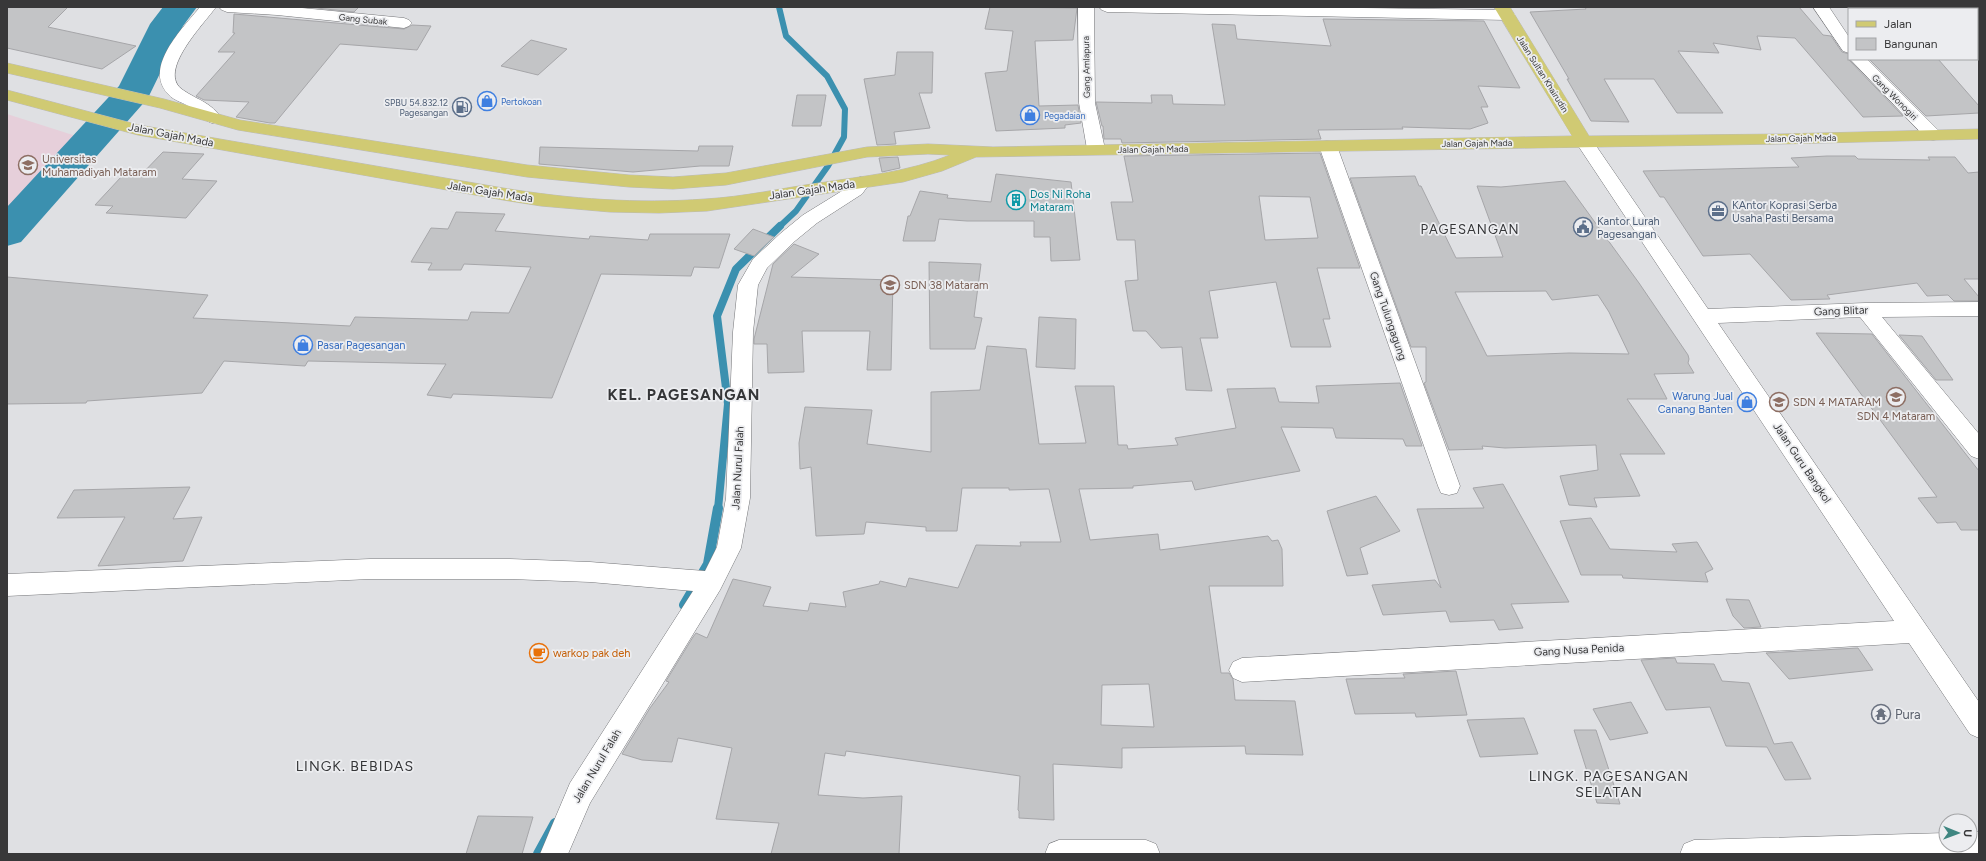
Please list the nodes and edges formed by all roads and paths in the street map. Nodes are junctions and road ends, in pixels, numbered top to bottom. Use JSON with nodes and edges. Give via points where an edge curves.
{"nodes":[{"id":1,"x":208,"y":7,"type":"edge"},
{"id":2,"x":228,"y":7,"type":"edge"},
{"id":3,"x":1086,"y":7,"type":"edge"},
{"id":4,"x":1107,"y":7,"type":"edge"},
{"id":5,"x":1821,"y":7,"type":"edge"},
{"id":6,"x":1504,"y":11,"type":"edge"},
{"id":7,"x":404,"y":23,"type":"dead end"},
{"id":8,"x":1848,"y":47,"type":"edge"},
{"id":9,"x":1859,"y":60,"type":"edge"},
{"id":10,"x":7,"y":68,"type":"edge"},
{"id":11,"x":7,"y":95,"type":"edge"},
{"id":12,"x":214,"y":119,"type":"junction"},
{"id":13,"x":1979,"y":134,"type":"edge"},
{"id":14,"x":1933,"y":135,"type":"junction"},
{"id":15,"x":1584,"y":141,"type":"junction"},
{"id":16,"x":1328,"y":146,"type":"junction"},
{"id":17,"x":1096,"y":149,"type":"junction"},
{"id":18,"x":975,"y":152,"type":"junction"},
{"id":19,"x":527,"y":171,"type":"junction"},
{"id":20,"x":861,"y":183,"type":"junction"},
{"id":21,"x":503,"y":194,"type":"junction"},
{"id":22,"x":1979,"y":308,"type":"edge"},
{"id":23,"x":1865,"y":310,"type":"junction"},
{"id":24,"x":1704,"y":316,"type":"junction"},
{"id":25,"x":1979,"y":450,"type":"edge"},
{"id":26,"x":1449,"y":486,"type":"dead end"},
{"id":27,"x":701,"y":581,"type":"junction"},
{"id":28,"x":7,"y":585,"type":"edge"},
{"id":29,"x":1915,"y":631,"type":"junction"},
{"id":30,"x":1242,"y":670,"type":"dead end"},
{"id":31,"x":1979,"y":725,"type":"edge"},
{"id":32,"x":1979,"y":846,"type":"edge"},
{"id":33,"x":554,"y":854,"type":"edge"},
{"id":34,"x":1059,"y":854,"type":"edge"},
{"id":35,"x":1146,"y":854,"type":"edge"},
{"id":36,"x":1694,"y":854,"type":"edge"}],
"edges":[{"from":1,"to":12,"type":"street","via":[[172,57],[167,66],[166,76],[173,91],[203,106]]},
{"from":2,"to":7,"type":"street","name":"Gang Subak"},
{"from":3,"to":17,"type":"street","name":"Gang Amlapura","via":[[1087,103]]},
{"from":4,"to":6,"type":"street","via":[[1256,11]]},
{"from":5,"to":8,"type":"street"},
{"from":6,"to":15,"type":"main road","name":"Jalan Sultan Khairudin"},
{"from":9,"to":14,"type":"street","name":"Gang Wonogiri"},
{"from":10,"to":12,"type":"main road","name":"Jalan Gajah Mada","via":[[164,104]]},
{"from":11,"to":21,"type":"main road","name":"Jalan Gajah Mada","via":[[138,130]]},
{"from":12,"to":19,"type":"main road","name":"Jalan Gajah Mada","via":[[302,136]]},
{"from":13,"to":14,"type":"main road","name":"Jalan Gajah Mada"},
{"from":14,"to":15,"type":"main road","name":"Jalan Gajah Mada"},
{"from":15,"to":16,"type":"main road","name":"Jalan Gajah Mada"},
{"from":15,"to":24,"type":"street","name":"Jalan Guru Bangkol"},
{"from":16,"to":17,"type":"main road","name":"Jalan Gajah Mada"},
{"from":16,"to":26,"type":"street","name":"Gang Tulungagung"},
{"from":17,"to":18,"type":"main road","name":"Jalan Gajah Mada"},
{"from":18,"to":19,"type":"main road","name":"Jalan Gajah Mada","via":[[928,149],[866,152],[726,179],[697,182],[629,181]]},
{"from":18,"to":20,"type":"main road","name":"Jalan Gajah Mada","via":[[929,169]]},
{"from":19,"to":21,"type":"main road"},
{"from":20,"to":21,"type":"main road","name":"Jalan Gajah Mada","via":[[707,205],[660,207],[610,206]]},
{"from":20,"to":27,"type":"street","name":"Jalan Nurul Falah","via":[[856,190],[810,219],[777,247],[760,264],[748,285],[744,318],[738,498],[729,548]]},
{"from":22,"to":23,"type":"street","name":"Gang Blitar"},
{"from":23,"to":24,"type":"street","name":"Gang Blitar"},
{"from":23,"to":25,"type":"street"},
{"from":24,"to":29,"type":"street","name":"Jalan Guru Bangkol"},
{"from":27,"to":28,"type":"street","via":[[558,569],[378,569]]},
{"from":27,"to":33,"type":"street","name":"Jalan Nurul Falah","via":[[580,793]]},
{"from":29,"to":30,"type":"street","name":"Gang Nusa Penida"},
{"from":29,"to":31,"type":"street","name":"Jalan Guru Bangkol"},
{"from":32,"to":36,"type":"street"},
{"from":34,"to":35,"type":"street"}]}
